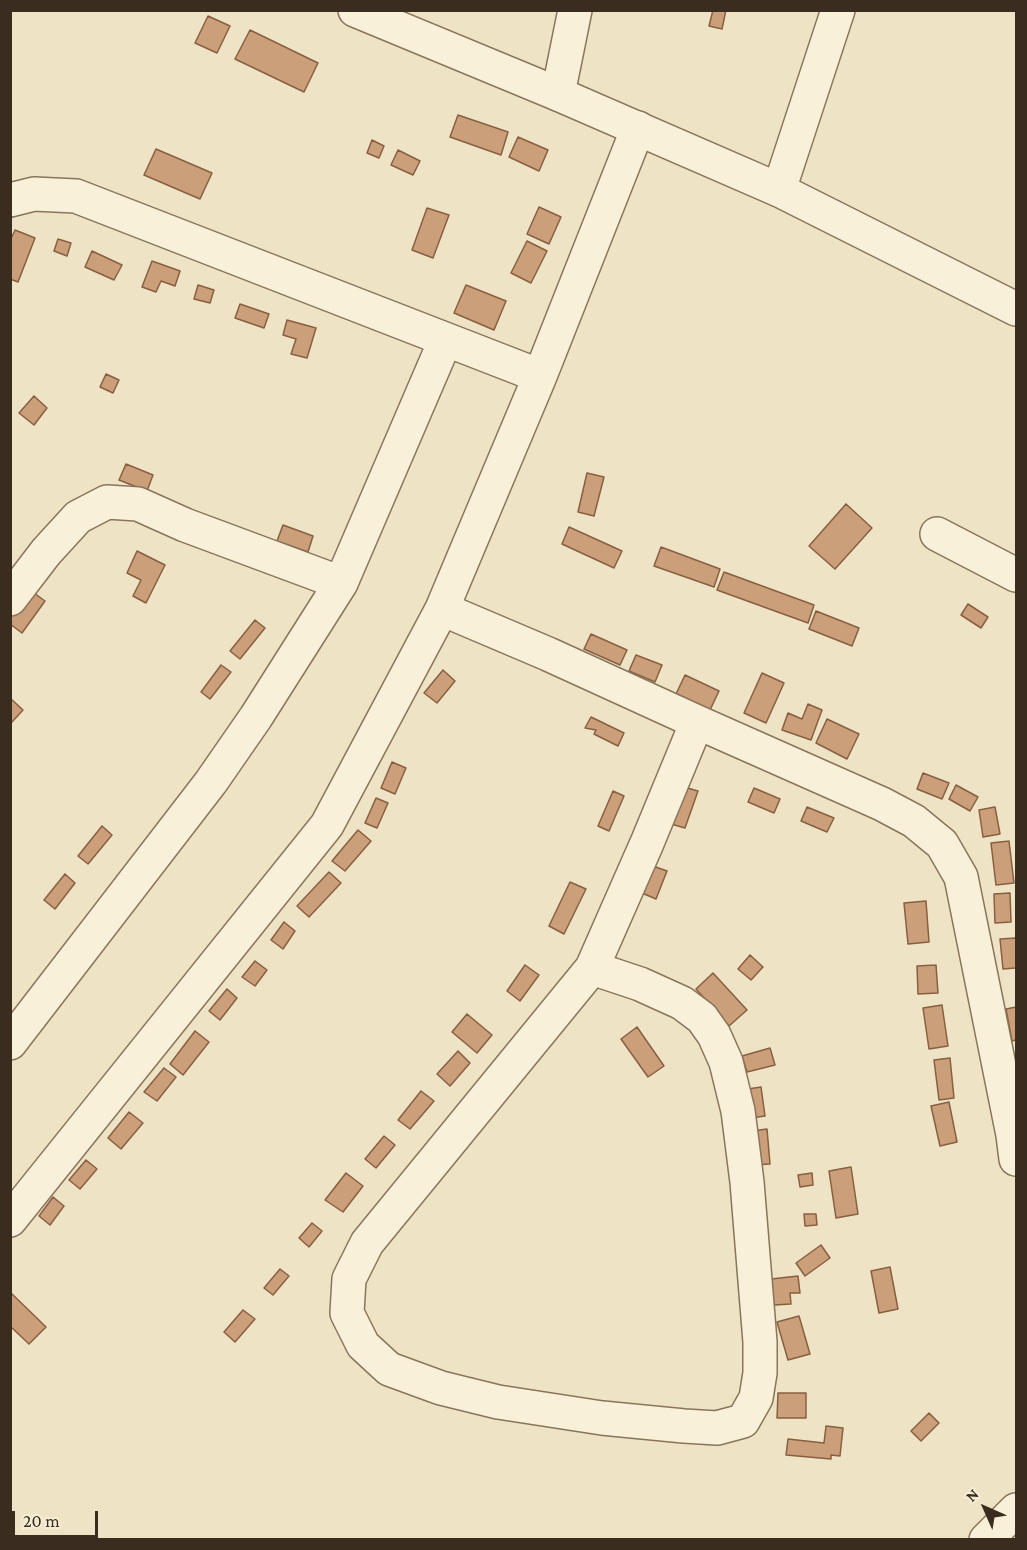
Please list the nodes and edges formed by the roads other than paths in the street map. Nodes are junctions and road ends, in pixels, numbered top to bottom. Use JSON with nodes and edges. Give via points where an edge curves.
{"nodes":[{"id":1,"x":355,"y":10,"type":"edge"},
{"id":2,"x":575,"y":10,"type":"edge"},
{"id":3,"x":838,"y":10,"type":"edge"},
{"id":4,"x":558,"y":94,"type":"junction"},
{"id":5,"x":638,"y":128,"type":"junction"},
{"id":6,"x":779,"y":190,"type":"junction"},
{"id":7,"x":10,"y":200,"type":"edge"},
{"id":8,"x":1017,"y":309,"type":"edge"},
{"id":9,"x":445,"y":341,"type":"junction"},
{"id":10,"x":540,"y":376,"type":"junction"},
{"id":11,"x":937,"y":534,"type":"dead end"},
{"id":12,"x":1017,"y":574,"type":"edge"},
{"id":13,"x":341,"y":583,"type":"junction"},
{"id":14,"x":10,"y":599,"type":"edge"},
{"id":15,"x":442,"y":609,"type":"junction"},
{"id":16,"x":697,"y":722,"type":"junction"},
{"id":17,"x":592,"y":968,"type":"junction"},
{"id":18,"x":10,"y":1043,"type":"edge"},
{"id":19,"x":1016,"y":1143,"type":"edge"},
{"id":20,"x":10,"y":1220,"type":"edge"},
{"id":21,"x":1017,"y":1510,"type":"edge"},
{"id":22,"x":986,"y":1539,"type":"edge"}],
"edges":[{"from":1,"to":4,"type":"street"},
{"from":2,"to":4,"type":"street"},
{"from":3,"to":6,"type":"street"},
{"from":4,"to":5,"type":"street"},
{"from":5,"to":6,"type":"street"},
{"from":5,"to":10,"type":"street"},
{"from":6,"to":8,"type":"street"},
{"from":7,"to":9,"type":"street","via":[[34,195],[76,196]]},
{"from":9,"to":10,"type":"street"},
{"from":9,"to":13,"type":"street"},
{"from":10,"to":15,"type":"street"},
{"from":11,"to":12,"type":"street"},
{"from":13,"to":14,"type":"street","via":[[138,504],[107,502],[78,517]]},
{"from":13,"to":18,"type":"street","via":[[211,782]]},
{"from":15,"to":16,"type":"street"},
{"from":15,"to":20,"type":"street","via":[[327,825]]},
{"from":16,"to":17,"type":"street"},
{"from":16,"to":19,"type":"street","via":[[882,804],[914,821],[942,844],[961,877]]},
{"from":17,"to":17,"type":"street","via":[[367,1243],[349,1279],[347,1313],[363,1345],[389,1370],[441,1388],[498,1402],[602,1418],[717,1428],[743,1421],[756,1398],[760,1342],[747,1182],[738,1111],[726,1062],[702,1018],[682,1003]]},
{"from":21,"to":22,"type":"street"}]}
